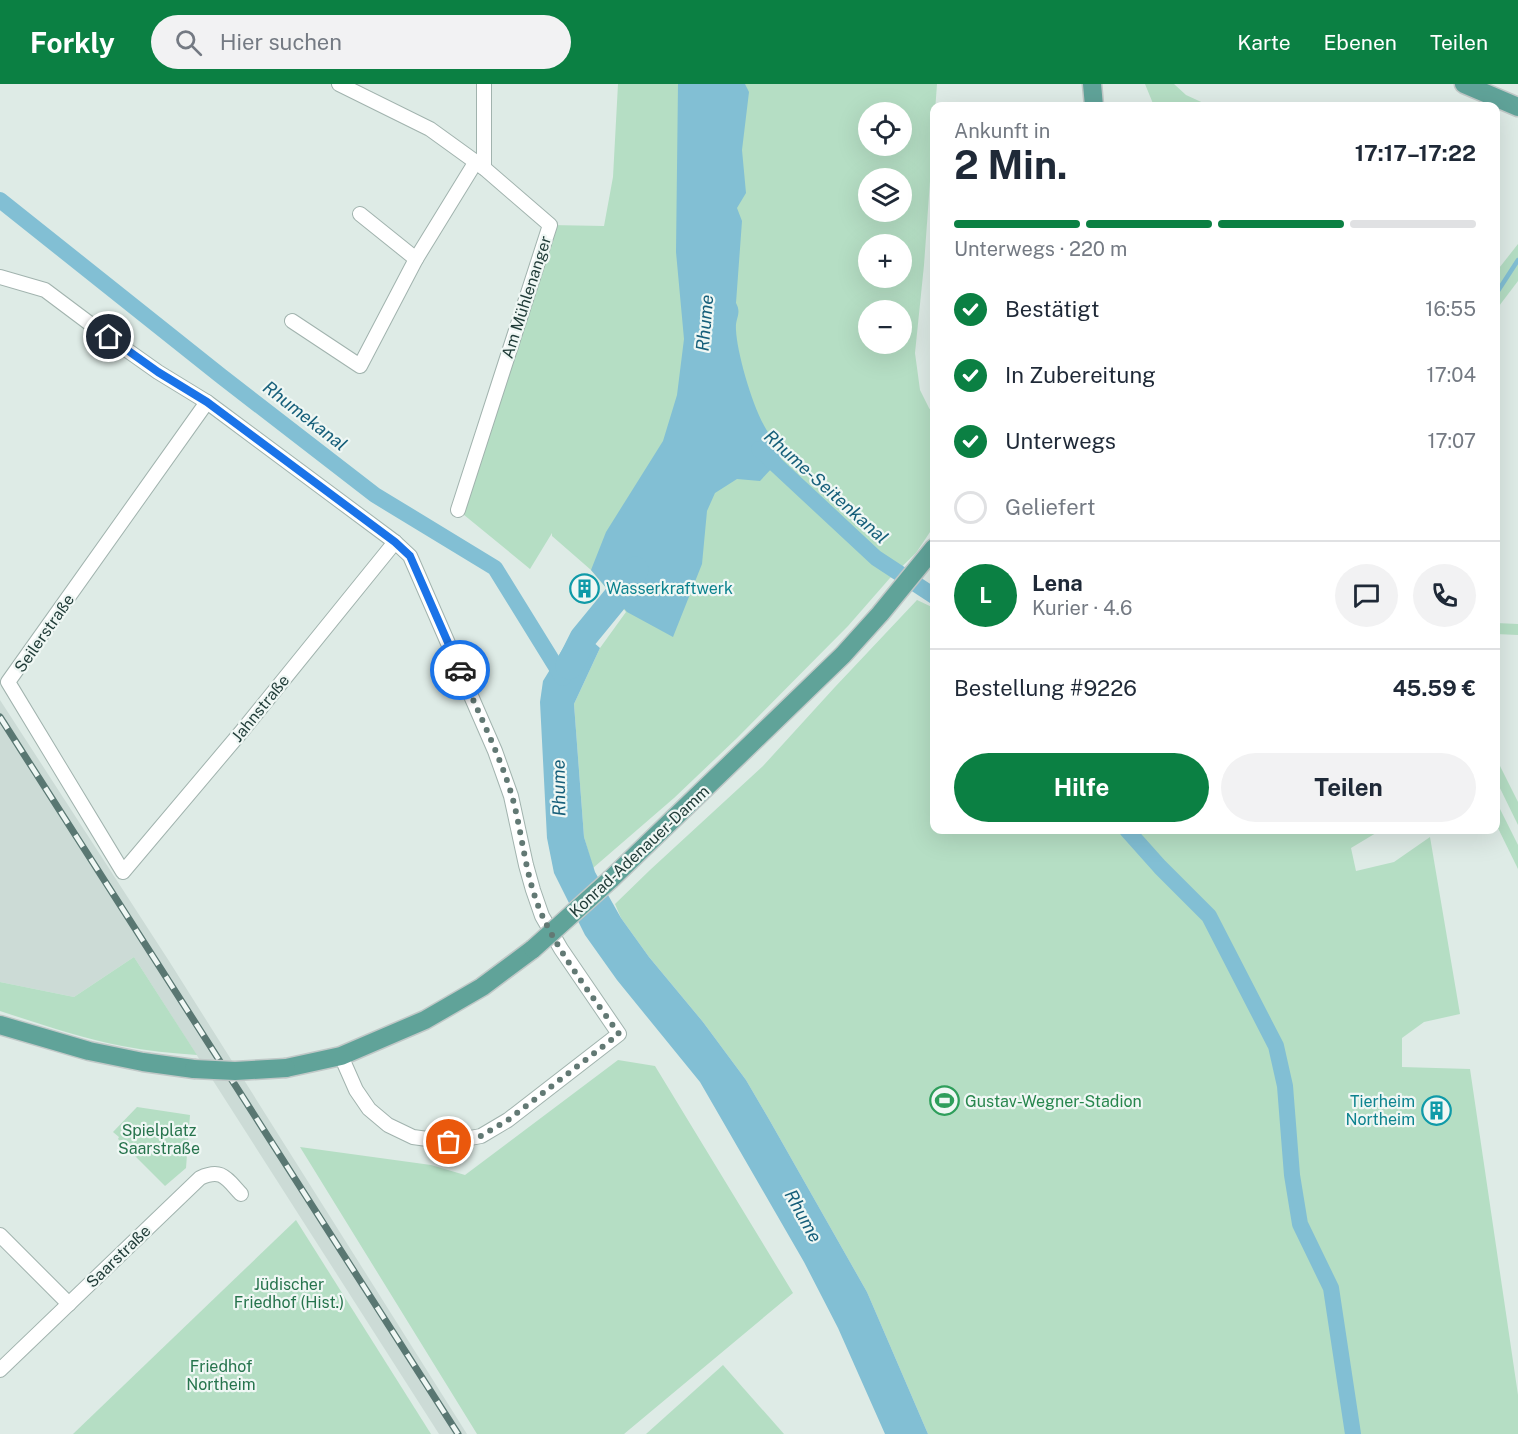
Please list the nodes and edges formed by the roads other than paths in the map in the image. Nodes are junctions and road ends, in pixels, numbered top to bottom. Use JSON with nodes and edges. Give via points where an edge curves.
{"nodes":[{"id":1,"x":339,"y":84,"type":"edge"},
{"id":2,"x":484,"y":84,"type":"edge"},
{"id":3,"x":1092,"y":84,"type":"edge"},
{"id":4,"x":1464,"y":84,"type":"edge"},
{"id":5,"x":1094,"y":102,"type":"edge"},
{"id":6,"x":1518,"y":107,"type":"edge"},
{"id":7,"x":479,"y":165,"type":"junction"},
{"id":8,"x":360,"y":214,"type":"dead end"},
{"id":9,"x":416,"y":258,"type":"junction"},
{"id":10,"x":0,"y":277,"type":"edge"},
{"id":11,"x":292,"y":321,"type":"dead end"},
{"id":12,"x":207,"y":402,"type":"junction"},
{"id":13,"x":458,"y":510,"type":"dead end"},
{"id":14,"x":395,"y":542,"type":"junction"},
{"id":15,"x":930,"y":553,"type":"edge"},
{"id":16,"x":123,"y":872,"type":"joint"},
{"id":17,"x":0,"y":1025,"type":"edge"},
{"id":18,"x":341,"y":1056,"type":"junction"},
{"id":19,"x":241,"y":1194,"type":"dead end"},
{"id":20,"x":0,"y":1235,"type":"edge"},
{"id":21,"x":69,"y":1304,"type":"junction"},
{"id":22,"x":0,"y":1370,"type":"edge"}],
"edges":[{"from":1,"to":7,"type":"street","name":"Am Mühlenanger","via":[[430,129]]},
{"from":2,"to":7,"type":"street"},
{"from":3,"to":5,"type":"main road"},
{"from":4,"to":6,"type":"main road"},
{"from":7,"to":9,"type":"street"},
{"from":7,"to":13,"type":"street","name":"Am Mühlenanger","via":[[550,225]]},
{"from":8,"to":9,"type":"street"},
{"from":9,"to":11,"type":"street","via":[[360,366]]},
{"from":10,"to":12,"type":"street","via":[[45,290],[158,372]]},
{"from":12,"to":14,"type":"street"},
{"from":12,"to":16,"type":"street","name":"Seilerstraße","via":[[8,682]]},
{"from":14,"to":16,"type":"street","name":"Jahnstraße"},
{"from":14,"to":18,"type":"street","via":[[410,556],[495,751],[512,796],[526,865],[542,916],[619,1034],[508,1120],[481,1136],[449,1142],[413,1137],[388,1125],[369,1109],[356,1090]]},
{"from":15,"to":18,"type":"main road","name":"Konrad-Adenauer-Damm","bridge":true,"via":[[843,655],[533,949],[452,1005]]},
{"from":17,"to":18,"type":"main road","name":"Konrad-Adenauer-Damm","bridge":true,"via":[[89,1051],[194,1069],[286,1068]]},
{"from":19,"to":21,"type":"street","name":"Saarstraße","via":[[222,1175],[212,1172],[200,1178]]},
{"from":20,"to":21,"type":"street"},
{"from":21,"to":22,"type":"street","name":"Saarstraße"}]}
